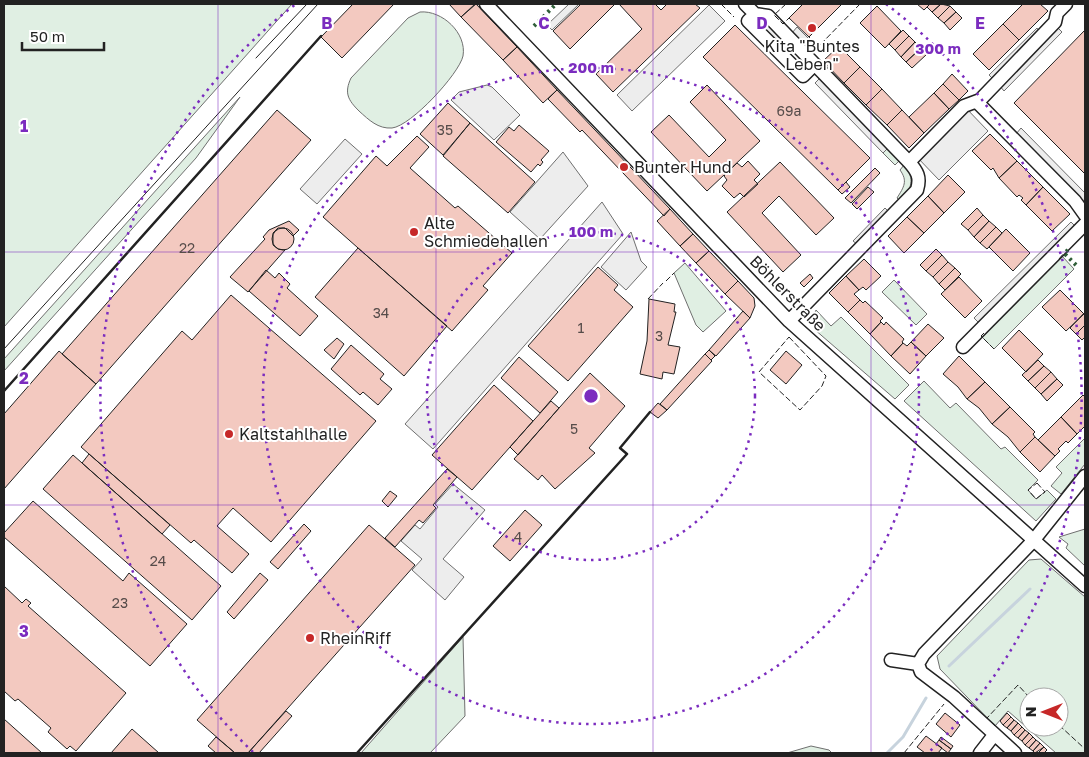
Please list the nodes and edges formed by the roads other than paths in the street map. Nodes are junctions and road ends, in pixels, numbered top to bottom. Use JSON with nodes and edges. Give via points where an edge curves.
{"nodes":[{"id":1,"x":486,"y":4,"type":"edge"},
{"id":2,"x":745,"y":4,"type":"edge"},
{"id":3,"x":1066,"y":4,"type":"edge"},
{"id":4,"x":755,"y":14,"type":"junction"},
{"id":5,"x":814,"y":65,"type":"junction"},
{"id":6,"x":976,"y":102,"type":"junction"},
{"id":7,"x":909,"y":162,"type":"junction"},
{"id":8,"x":1085,"y":215,"type":"edge"},
{"id":9,"x":1085,"y":224,"type":"edge"},
{"id":10,"x":789,"y":321,"type":"junction"},
{"id":11,"x":963,"y":347,"type":"dead end"},
{"id":12,"x":1085,"y":476,"type":"edge"},
{"id":13,"x":1033,"y":541,"type":"junction"},
{"id":14,"x":1085,"y":586,"type":"edge"},
{"id":15,"x":891,"y":660,"type":"dead end"},
{"id":16,"x":918,"y":664,"type":"junction"},
{"id":17,"x":994,"y":735,"type":"junction"},
{"id":18,"x":980,"y":753,"type":"edge"},
{"id":19,"x":1014,"y":753,"type":"edge"}],
"edges":[{"from":1,"to":10,"type":"street","name":"Böhlerstraße"},
{"from":2,"to":4,"type":"street"},
{"from":3,"to":6,"type":"street","via":[[1057,13],[1055,22]]},
{"from":4,"to":5,"type":"street","via":[[768,16]]},
{"from":4,"to":5,"type":"street","via":[[748,21],[802,76]]},
{"from":5,"to":7,"type":"street"},
{"from":6,"to":7,"type":"street","via":[[964,106]]},
{"from":6,"to":8,"type":"street","via":[[1075,201]]},
{"from":7,"to":10,"type":"street","via":[[918,173],[917,190]]},
{"from":9,"to":11,"type":"street"},
{"from":10,"to":13,"type":"street","name":"Böhlerstraße"},
{"from":12,"to":13,"type":"street"},
{"from":13,"to":14,"type":"street","name":"Böhlerstraße"},
{"from":13,"to":16,"type":"street"},
{"from":15,"to":16,"type":"street"},
{"from":16,"to":17,"type":"street","via":[[925,676],[954,697]]},
{"from":17,"to":18,"type":"street"},
{"from":17,"to":19,"type":"street"}]}
